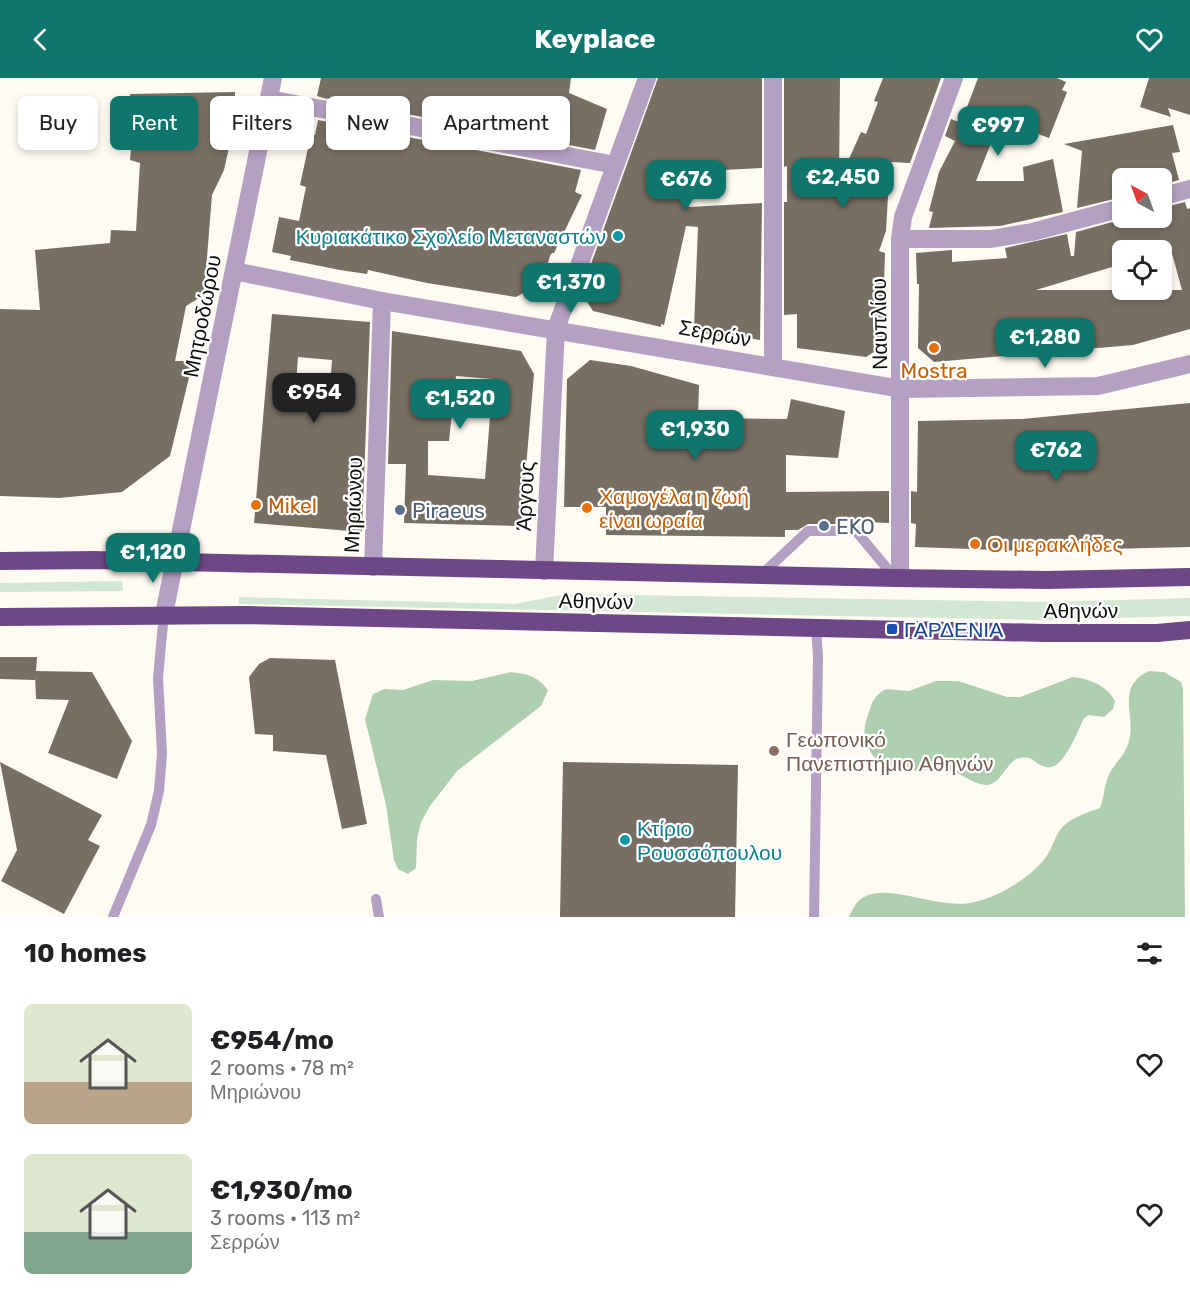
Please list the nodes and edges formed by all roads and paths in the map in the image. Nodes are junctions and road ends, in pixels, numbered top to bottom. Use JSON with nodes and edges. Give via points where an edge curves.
{"nodes":[{"id":1,"x":273,"y":78,"type":"edge"},
{"id":2,"x":647,"y":78,"type":"edge"},
{"id":3,"x":773,"y":78,"type":"edge"},
{"id":4,"x":954,"y":78,"type":"edge"},
{"id":5,"x":270,"y":96,"type":"edge"},
{"id":6,"x":314,"y":108,"type":"edge"},
{"id":7,"x":259,"y":150,"type":"edge"},
{"id":8,"x":615,"y":165,"type":"junction"},
{"id":9,"x":1190,"y":189,"type":"edge"},
{"id":10,"x":1172,"y":194,"type":"edge"},
{"id":11,"x":1112,"y":211,"type":"edge"},
{"id":12,"x":900,"y":239,"type":"junction"},
{"id":13,"x":234,"y":271,"type":"junction"},
{"id":14,"x":382,"y":301,"type":"junction"},
{"id":15,"x":556,"y":329,"type":"junction"},
{"id":16,"x":1190,"y":364,"type":"edge"},
{"id":17,"x":774,"y":366,"type":"junction"},
{"id":18,"x":902,"y":388,"type":"junction"},
{"id":19,"x":0,"y":561,"type":"edge"},
{"id":20,"x":176,"y":562,"type":"junction"},
{"id":21,"x":373,"y":567,"type":"junction"},
{"id":22,"x":544,"y":571,"type":"junction"},
{"id":23,"x":759,"y":576,"type":"junction"},
{"id":24,"x":1190,"y":577,"type":"edge"},
{"id":25,"x":898,"y":578,"type":"junction"},
{"id":26,"x":164,"y":614,"type":"junction"},
{"id":27,"x":0,"y":617,"type":"edge"},
{"id":28,"x":816,"y":629,"type":"junction"},
{"id":29,"x":1190,"y":630,"type":"edge"},
{"id":30,"x":376,"y":899,"type":"dead end"},
{"id":31,"x":113,"y":917,"type":"edge"},
{"id":32,"x":379,"y":917,"type":"edge"},
{"id":33,"x":814,"y":917,"type":"edge"}],
"edges":[{"from":1,"to":5,"type":"street","name":"Μητροδώρου"},
{"from":2,"to":8,"type":"street","name":"Άργους"},
{"from":3,"to":17,"type":"street"},
{"from":4,"to":12,"type":"street","name":"Ναυπλίου","via":[[903,217]]},
{"from":6,"to":8,"type":"street"},
{"from":7,"to":13,"type":"street","name":"Μητροδώρου"},
{"from":8,"to":15,"type":"street","name":"Άργους"},
{"from":9,"to":10,"type":"street"},
{"from":11,"to":12,"type":"street","via":[[991,239]]},
{"from":12,"to":18,"type":"street","name":"Ναυπλίου"},
{"from":13,"to":14,"type":"street","name":"Σερρών"},
{"from":13,"to":20,"type":"street","name":"Μητροδώρου"},
{"from":14,"to":15,"type":"street","name":"Σερρών"},
{"from":14,"to":21,"type":"street","name":"Μηριώνου"},
{"from":15,"to":17,"type":"street","name":"Σερρών"},
{"from":15,"to":22,"type":"street","name":"Άργους"},
{"from":16,"to":18,"type":"street","name":"Σερρών","via":[[1098,386]]},
{"from":17,"to":18,"type":"street","name":"Σερρών"},
{"from":18,"to":25,"type":"street","name":"Ναυπλίου"},
{"from":19,"to":20,"type":"highway","name":"Αθηνών"},
{"from":20,"to":21,"type":"highway","name":"Αθηνών"},
{"from":20,"to":26,"type":"street","name":"Μητροδώρου"},
{"from":21,"to":22,"type":"highway","name":"Αθηνών"},
{"from":22,"to":23,"type":"highway","name":"Αθηνών"},
{"from":23,"to":25,"type":"highway","name":"Αθηνών"},
{"from":23,"to":25,"type":"lane","via":[[808,531],[856,531]]},
{"from":24,"to":25,"type":"highway","name":"Αθηνών"},
{"from":26,"to":27,"type":"highway","name":"Αθηνών"},
{"from":26,"to":28,"type":"highway","name":"Αθηνών"},
{"from":26,"to":31,"type":"lane","via":[[158,677],[162,754],[159,791],[151,825]]},
{"from":28,"to":29,"type":"highway","name":"Αθηνών","via":[[1045,633]]},
{"from":28,"to":33,"type":"lane"},
{"from":30,"to":32,"type":"lane"}]}
